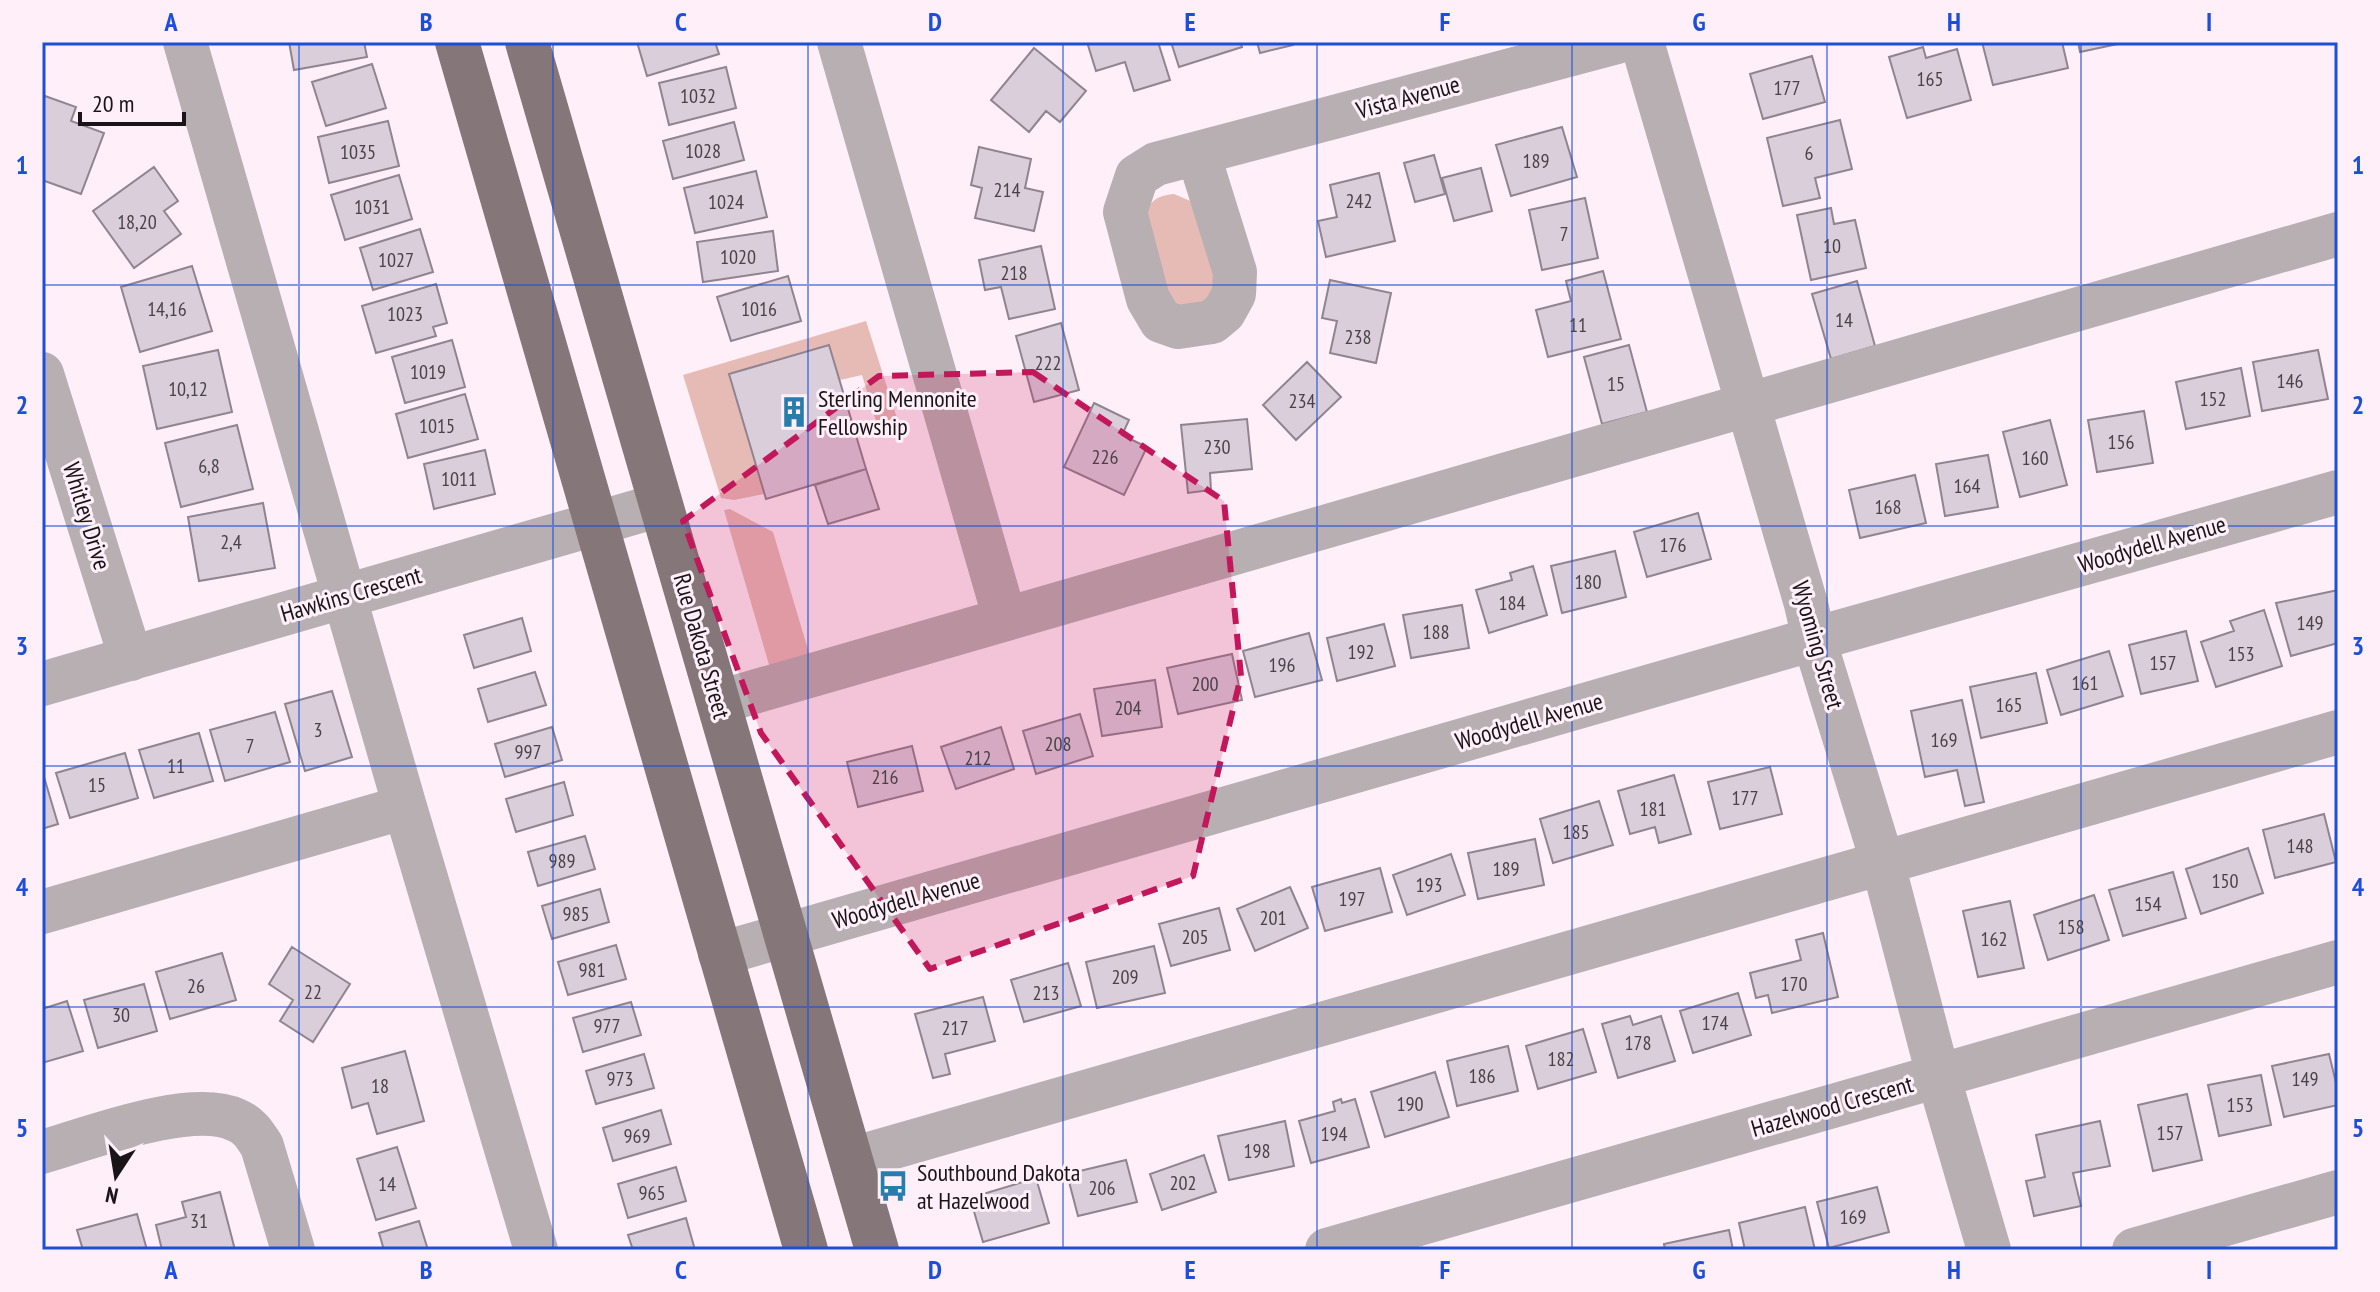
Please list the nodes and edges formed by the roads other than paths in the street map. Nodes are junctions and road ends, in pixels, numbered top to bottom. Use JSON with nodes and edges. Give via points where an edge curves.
{"nodes":[{"id":1,"x":185,"y":42,"type":"edge"},
{"id":2,"x":457,"y":42,"type":"edge"},
{"id":3,"x":527,"y":42,"type":"edge"},
{"id":4,"x":839,"y":42,"type":"edge"},
{"id":5,"x":1617,"y":42,"type":"edge"},
{"id":6,"x":1642,"y":42,"type":"edge"},
{"id":7,"x":1198,"y":153,"type":"dead end"},
{"id":8,"x":2338,"y":234,"type":"edge"},
{"id":9,"x":42,"y":374,"type":"edge"},
{"id":10,"x":1748,"y":404,"type":"junction"},
{"id":11,"x":2338,"y":492,"type":"edge"},
{"id":12,"x":660,"y":505,"type":"junction"},
{"id":13,"x":596,"y":523,"type":"junction"},
{"id":14,"x":346,"y":595,"type":"junction"},
{"id":15,"x":1005,"y":619,"type":"junction"},
{"id":16,"x":1814,"y":639,"type":"junction"},
{"id":17,"x":131,"y":659,"type":"junction"},
{"id":18,"x":42,"y":684,"type":"edge"},
{"id":19,"x":719,"y":702,"type":"junction"},
{"id":20,"x":2338,"y":732,"type":"edge"},
{"id":21,"x":405,"y":807,"type":"junction"},
{"id":22,"x":1883,"y":864,"type":"junction"},
{"id":23,"x":42,"y":912,"type":"edge"},
{"id":24,"x":784,"y":935,"type":"junction"},
{"id":25,"x":720,"y":954,"type":"junction"},
{"id":26,"x":2338,"y":962,"type":"edge"},
{"id":27,"x":1938,"y":1075,"type":"junction"},
{"id":28,"x":42,"y":1152,"type":"edge"},
{"id":29,"x":852,"y":1159,"type":"junction"},
{"id":30,"x":2338,"y":1192,"type":"edge"},
{"id":31,"x":293,"y":1250,"type":"edge"},
{"id":32,"x":536,"y":1250,"type":"edge"},
{"id":33,"x":806,"y":1250,"type":"edge"},
{"id":34,"x":877,"y":1250,"type":"edge"},
{"id":35,"x":1327,"y":1250,"type":"edge"},
{"id":36,"x":1989,"y":1250,"type":"edge"},
{"id":37,"x":2134,"y":1250,"type":"edge"}],
"edges":[{"from":1,"to":14,"type":"street"},
{"from":2,"to":13,"type":"main road"},
{"from":3,"to":12,"type":"main road","name":"Rue Dakota Street"},
{"from":4,"to":15,"type":"street"},
{"from":5,"to":7,"type":"street","name":"Vista Avenue"},
{"from":6,"to":10,"type":"street","name":"Wyoming Street"},
{"from":8,"to":10,"type":"street"},
{"from":9,"to":17,"type":"street","name":"Whitley Drive"},
{"from":10,"to":15,"type":"street"},
{"from":10,"to":16,"type":"street","name":"Wyoming Street"},
{"from":11,"to":16,"type":"street","name":"Woodydell Avenue"},
{"from":12,"to":13,"type":"street","name":"Hawkins Crescent"},
{"from":12,"to":19,"type":"main road","name":"Rue Dakota Street"},
{"from":13,"to":14,"type":"street","name":"Hawkins Crescent"},
{"from":13,"to":25,"type":"main road"},
{"from":14,"to":17,"type":"street","name":"Hawkins Crescent"},
{"from":14,"to":21,"type":"street"},
{"from":15,"to":19,"type":"street"},
{"from":16,"to":22,"type":"street","name":"Wyoming Street"},
{"from":16,"to":24,"type":"street","name":"Woodydell Avenue"},
{"from":17,"to":18,"type":"street","name":"Hawkins Crescent"},
{"from":19,"to":24,"type":"main road","name":"Rue Dakota Street"},
{"from":20,"to":22,"type":"street"},
{"from":21,"to":23,"type":"street"},
{"from":21,"to":32,"type":"street"},
{"from":22,"to":27,"type":"street","name":"Wyoming Street"},
{"from":22,"to":29,"type":"street"},
{"from":24,"to":25,"type":"street","name":"Woodydell Avenue"},
{"from":24,"to":29,"type":"main road","name":"Rue Dakota Street"},
{"from":25,"to":33,"type":"main road"},
{"from":26,"to":27,"type":"street","name":"Hazelwood Crescent"},
{"from":27,"to":35,"type":"street","name":"Hazelwood Crescent"},
{"from":27,"to":36,"type":"street","name":"Wyoming Street"},
{"from":28,"to":31,"type":"street","via":[[181,1113],[236,1120],[253,1131],[262,1146]]},
{"from":29,"to":34,"type":"main road","name":"Rue Dakota Street"},
{"from":30,"to":37,"type":"street"}]}
